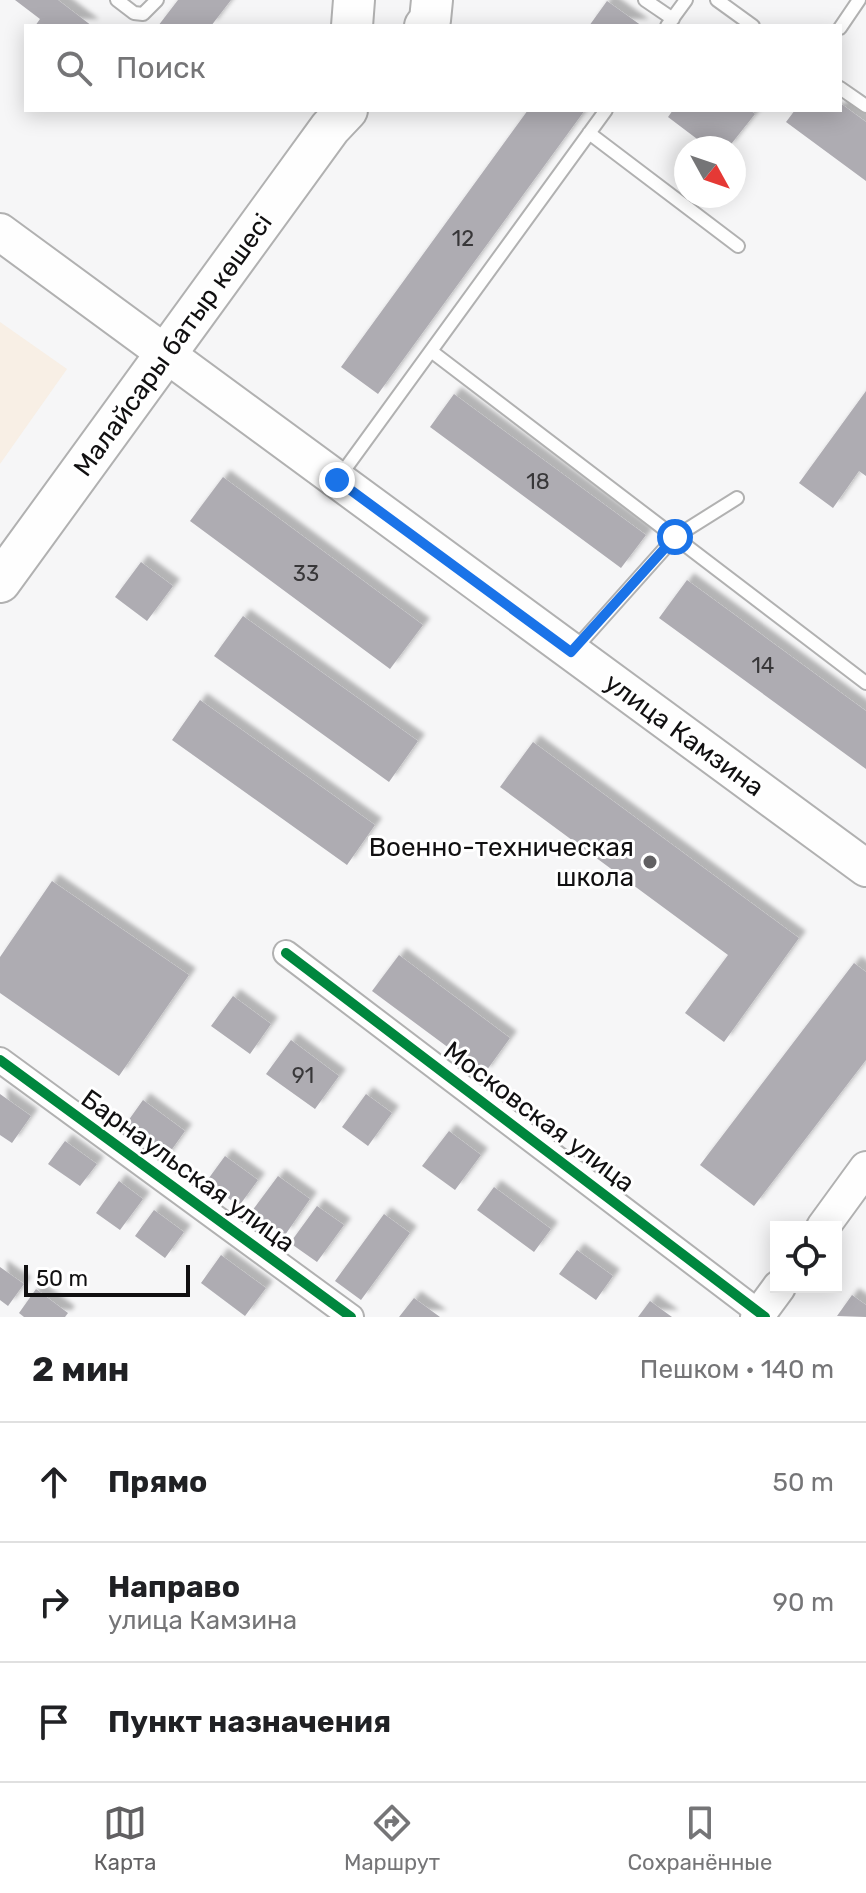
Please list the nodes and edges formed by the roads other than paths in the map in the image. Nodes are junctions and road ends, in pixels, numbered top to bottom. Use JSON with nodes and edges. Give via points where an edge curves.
{"nodes":[{"id":1,"x":117,"y":0,"type":"edge"},
{"id":2,"x":157,"y":0,"type":"edge"},
{"id":3,"x":354,"y":0,"type":"edge"},
{"id":4,"x":645,"y":0,"type":"edge"},
{"id":5,"x":686,"y":0,"type":"edge"},
{"id":6,"x":717,"y":0,"type":"edge"},
{"id":7,"x":859,"y":0,"type":"edge"},
{"id":8,"x":670,"y":22,"type":"edge"},
{"id":9,"x":352,"y":24,"type":"edge"},
{"id":10,"x":750,"y":24,"type":"edge"},
{"id":11,"x":842,"y":25,"type":"edge"},
{"id":12,"x":842,"y":89,"type":"edge"},
{"id":13,"x":866,"y":106,"type":"edge"},
{"id":14,"x":605,"y":112,"type":"edge"},
{"id":15,"x":338,"y":116,"type":"edge"},
{"id":16,"x":589,"y":133,"type":"junction"},
{"id":17,"x":0,"y":232,"type":"edge"},
{"id":18,"x":738,"y":246,"type":"dead end"},
{"id":19,"x":431,"y":351,"type":"junction"},
{"id":20,"x":167,"y":356,"type":"junction"},
{"id":21,"x":337,"y":480,"type":"junction"},
{"id":22,"x":737,"y":498,"type":"dead end"},
{"id":23,"x":675,"y":537,"type":"junction"},
{"id":24,"x":0,"y":582,"type":"edge"},
{"id":25,"x":571,"y":652,"type":"junction"},
{"id":26,"x":866,"y":683,"type":"edge"},
{"id":27,"x":866,"y":868,"type":"edge"},
{"id":28,"x":286,"y":953,"type":"dead end"},
{"id":29,"x":0,"y":1060,"type":"edge"},
{"id":30,"x":866,"y":1168,"type":"edge"},
{"id":31,"x":827,"y":1221,"type":"edge"},
{"id":32,"x":775,"y":1293,"type":"edge"},
{"id":33,"x":761,"y":1316,"type":"edge"},
{"id":34,"x":351,"y":1317,"type":"edge"}],
"edges":[{"from":1,"to":2,"type":"lane","via":[[143,14]]},
{"from":3,"to":9,"type":"main road"},
{"from":4,"to":8,"type":"lane"},
{"from":5,"to":8,"type":"lane"},
{"from":6,"to":10,"type":"lane"},
{"from":7,"to":11,"type":"lane"},
{"from":12,"to":13,"type":"lane"},
{"from":14,"to":16,"type":"lane"},
{"from":15,"to":20,"type":"main road","name":"Малайсары батыр көшесі"},
{"from":16,"to":18,"type":"lane"},
{"from":16,"to":19,"type":"lane"},
{"from":17,"to":20,"type":"main road","name":"улица Камзина"},
{"from":19,"to":21,"type":"lane"},
{"from":19,"to":23,"type":"lane"},
{"from":20,"to":21,"type":"main road","name":"улица Камзина"},
{"from":20,"to":24,"type":"main road","name":"Малайсары батыр көшесі"},
{"from":21,"to":25,"type":"main road","name":"улица Камзина"},
{"from":22,"to":23,"type":"lane"},
{"from":23,"to":25,"type":"lane"},
{"from":23,"to":26,"type":"lane"},
{"from":25,"to":27,"type":"main road","name":"улица Камзина"},
{"from":28,"to":33,"type":"street","name":"Московская улица"},
{"from":29,"to":34,"type":"street","name":"Барнаульская улица"},
{"from":30,"to":31,"type":"street"},
{"from":32,"to":33,"type":"street"}]}
